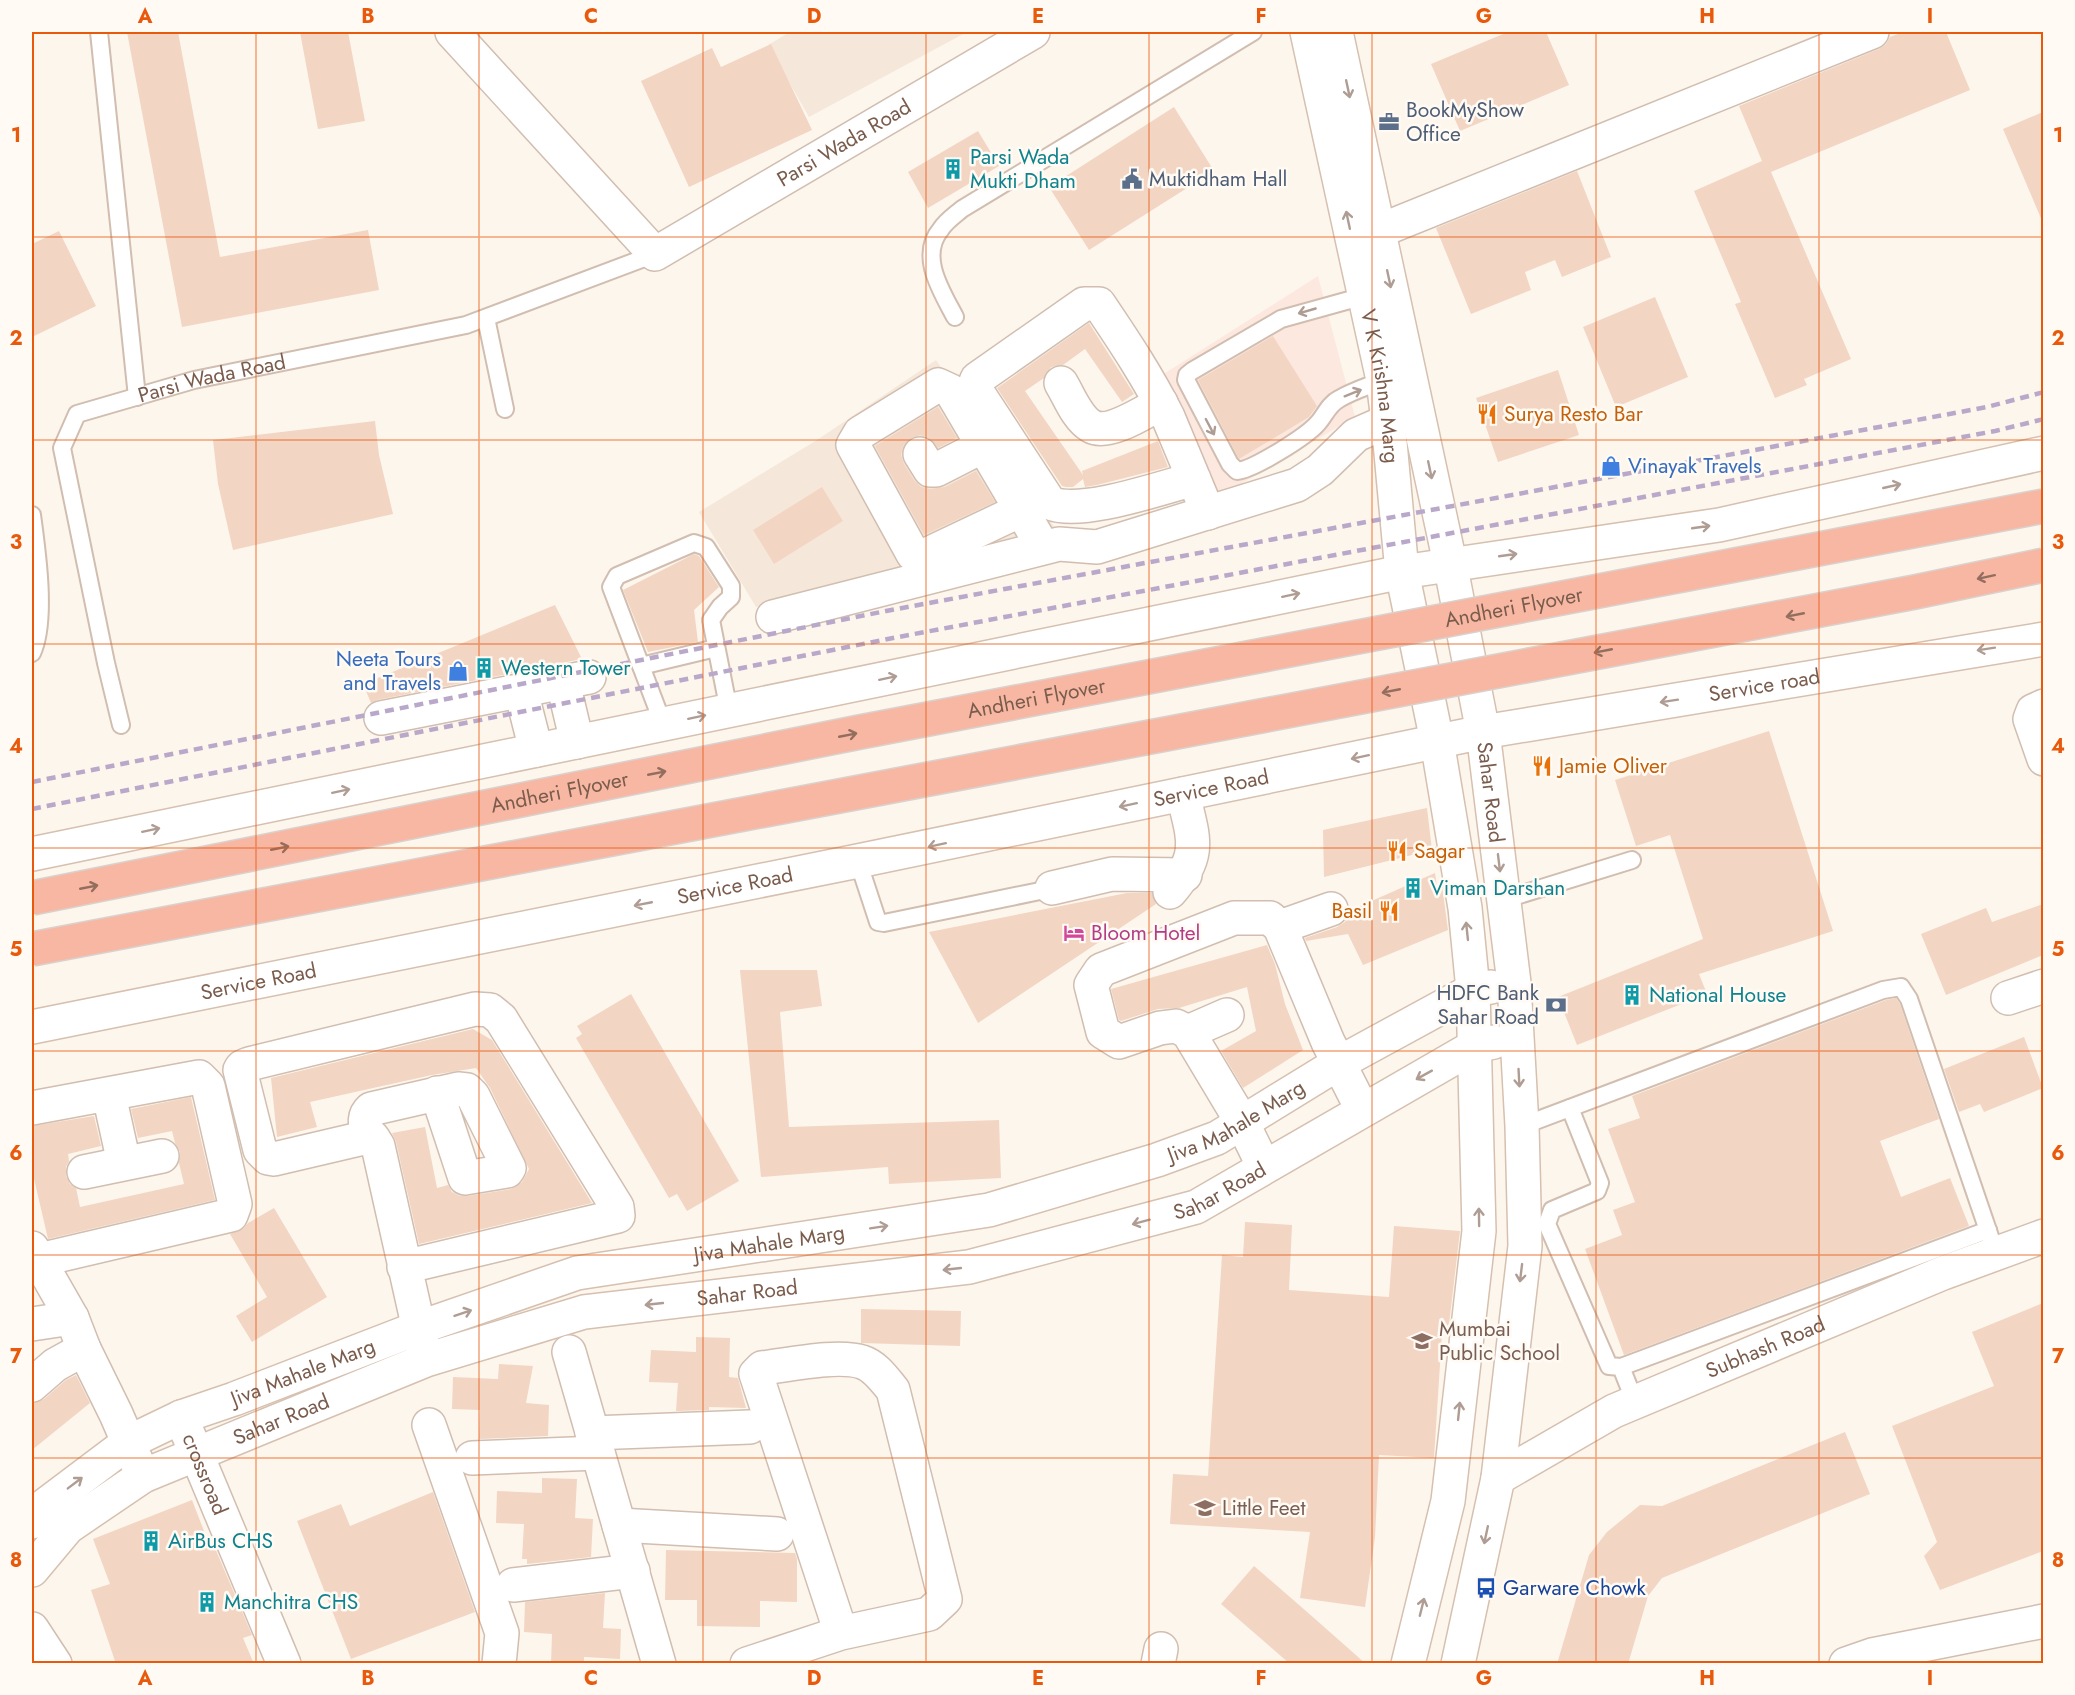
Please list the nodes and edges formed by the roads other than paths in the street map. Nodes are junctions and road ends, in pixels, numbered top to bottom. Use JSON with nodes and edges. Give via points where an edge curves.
{"nodes":[{"id":1,"x":99,"y":32,"type":"edge"},
{"id":2,"x":452,"y":32,"type":"edge"},
{"id":3,"x":1253,"y":32,"type":"edge"},
{"id":4,"x":1307,"y":32,"type":"edge"},
{"id":5,"x":1336,"y":32,"type":"edge"},
{"id":6,"x":1872,"y":32,"type":"edge"},
{"id":7,"x":1022,"y":34,"type":"edge"},
{"id":8,"x":1379,"y":231,"type":"junction"},
{"id":9,"x":655,"y":254,"type":"junction"},
{"id":10,"x":1364,"y":296,"type":"junction"},
{"id":11,"x":955,"y":317,"type":"dead end"},
{"id":12,"x":486,"y":318,"type":"junction"},
{"id":13,"x":1383,"y":381,"type":"junction"},
{"id":14,"x":1061,"y":383,"type":"dead end"},
{"id":15,"x":137,"y":397,"type":"junction"},
{"id":16,"x":1161,"y":404,"type":"junction"},
{"id":17,"x":505,"y":409,"type":"dead end"},
{"id":18,"x":1388,"y":422,"type":"junction"},
{"id":19,"x":983,"y":446,"type":"junction"},
{"id":20,"x":2043,"y":453,"type":"edge"},
{"id":21,"x":920,"y":454,"type":"dead end"},
{"id":22,"x":1194,"y":479,"type":"junction"},
{"id":23,"x":2043,"y":506,"type":"edge"},
{"id":24,"x":1021,"y":510,"type":"junction"},
{"id":25,"x":1208,"y":513,"type":"junction"},
{"id":26,"x":32,"y":515,"type":"edge"},
{"id":27,"x":1043,"y":547,"type":"junction"},
{"id":28,"x":1450,"y":563,"type":"junction"},
{"id":29,"x":2043,"y":565,"type":"edge"},
{"id":30,"x":1402,"y":572,"type":"junction"},
{"id":31,"x":773,"y":616,"type":"dead end"},
{"id":32,"x":2043,"y":639,"type":"edge"},
{"id":33,"x":716,"y":648,"type":"junction"},
{"id":34,"x":32,"y":653,"type":"edge"},
{"id":35,"x":641,"y":666,"type":"junction"},
{"id":36,"x":521,"y":691,"type":"junction"},
{"id":37,"x":2043,"y":705,"type":"edge"},
{"id":38,"x":729,"y":711,"type":"junction"},
{"id":39,"x":381,"y":718,"type":"dead end"},
{"id":40,"x":663,"y":724,"type":"junction"},
{"id":41,"x":121,"y":725,"type":"dead end"},
{"id":42,"x":1484,"y":732,"type":"junction"},
{"id":43,"x":1437,"y":741,"type":"junction"},
{"id":44,"x":577,"y":742,"type":"junction"},
{"id":45,"x":536,"y":750,"type":"junction"},
{"id":46,"x":2043,"y":759,"type":"edge"},
{"id":47,"x":1183,"y":794,"type":"junction"},
{"id":48,"x":32,"y":854,"type":"edge"},
{"id":49,"x":1632,"y":860,"type":"dead end"},
{"id":50,"x":858,"y":861,"type":"junction"},
{"id":51,"x":1046,"y":889,"type":"joint"},
{"id":52,"x":32,"y":898,"type":"edge"},
{"id":53,"x":1503,"y":900,"type":"junction"},
{"id":54,"x":1331,"y":909,"type":"dead end"},
{"id":55,"x":1280,"y":927,"type":"junction"},
{"id":56,"x":32,"y":949,"type":"edge"},
{"id":57,"x":1514,"y":984,"type":"junction"},
{"id":58,"x":2043,"y":986,"type":"edge"},
{"id":59,"x":1473,"y":990,"type":"junction"},
{"id":60,"x":2008,"y":998,"type":"dead end"},
{"id":61,"x":1227,"y":1016,"type":"dead end"},
{"id":62,"x":32,"y":1027,"type":"edge"},
{"id":63,"x":1188,"y":1032,"type":"junction"},
{"id":64,"x":1517,"y":1039,"type":"junction"},
{"id":65,"x":1475,"y":1046,"type":"junction"},
{"id":66,"x":1339,"y":1063,"type":"junction"},
{"id":67,"x":437,"y":1094,"type":"dead end"},
{"id":68,"x":109,"y":1095,"type":"junction"},
{"id":69,"x":32,"y":1108,"type":"edge"},
{"id":70,"x":1570,"y":1108,"type":"junction"},
{"id":71,"x":1362,"y":1109,"type":"junction"},
{"id":72,"x":1242,"y":1122,"type":"junction"},
{"id":73,"x":1522,"y":1126,"type":"junction"},
{"id":74,"x":368,"y":1137,"type":"junction"},
{"id":75,"x":162,"y":1156,"type":"dead end"},
{"id":76,"x":124,"y":1163,"type":"junction"},
{"id":77,"x":1264,"y":1167,"type":"junction"},
{"id":78,"x":84,"y":1172,"type":"dead end"},
{"id":79,"x":1062,"y":1189,"type":"junction"},
{"id":80,"x":2043,"y":1236,"type":"edge"},
{"id":81,"x":802,"y":1239,"type":"junction"},
{"id":82,"x":1076,"y":1240,"type":"junction"},
{"id":83,"x":1992,"y":1242,"type":"junction"},
{"id":84,"x":35,"y":1254,"type":"edge"},
{"id":85,"x":693,"y":1256,"type":"junction"},
{"id":86,"x":404,"y":1267,"type":"junction"},
{"id":87,"x":812,"y":1284,"type":"junction"},
{"id":88,"x":699,"y":1299,"type":"junction"},
{"id":89,"x":72,"y":1318,"type":"junction"},
{"id":90,"x":32,"y":1324,"type":"edge"},
{"id":91,"x":418,"y":1328,"type":"junction"},
{"id":92,"x":84,"y":1349,"type":"junction"},
{"id":93,"x":569,"y":1352,"type":"dead end"},
{"id":94,"x":426,"y":1360,"type":"junction"},
{"id":95,"x":1621,"y":1367,"type":"junction"},
{"id":96,"x":288,"y":1378,"type":"junction"},
{"id":97,"x":32,"y":1385,"type":"edge"},
{"id":98,"x":1635,"y":1402,"type":"junction"},
{"id":99,"x":300,"y":1413,"type":"junction"},
{"id":100,"x":181,"y":1417,"type":"junction"},
{"id":101,"x":429,"y":1425,"type":"dead end"},
{"id":102,"x":750,"y":1426,"type":"dead end"},
{"id":103,"x":129,"y":1442,"type":"junction"},
{"id":104,"x":595,"y":1443,"type":"junction"},
{"id":105,"x":197,"y":1455,"type":"junction"},
{"id":106,"x":472,"y":1458,"type":"dead end"},
{"id":107,"x":1452,"y":1469,"type":"junction"},
{"id":108,"x":143,"y":1476,"type":"junction"},
{"id":109,"x":1498,"y":1478,"type":"junction"},
{"id":110,"x":32,"y":1522,"type":"edge"},
{"id":111,"x":619,"y":1525,"type":"junction"},
{"id":112,"x":777,"y":1534,"type":"dead end"},
{"id":113,"x":32,"y":1570,"type":"edge"},
{"id":114,"x":633,"y":1571,"type":"junction"},
{"id":115,"x":513,"y":1585,"type":"dead end"},
{"id":116,"x":2043,"y":1621,"type":"edge"},
{"id":117,"x":32,"y":1629,"type":"edge"},
{"id":118,"x":841,"y":1633,"type":"junction"},
{"id":119,"x":55,"y":1664,"type":"edge"},
{"id":120,"x":284,"y":1664,"type":"edge"},
{"id":121,"x":499,"y":1664,"type":"edge"},
{"id":122,"x":659,"y":1664,"type":"edge"},
{"id":123,"x":747,"y":1664,"type":"edge"},
{"id":124,"x":1408,"y":1664,"type":"edge"},
{"id":125,"x":1458,"y":1664,"type":"edge"},
{"id":126,"x":1846,"y":1664,"type":"edge"}],
"edges":[{"from":1,"to":15,"type":"lane"},
{"from":2,"to":9,"type":"street"},
{"from":3,"to":11,"type":"lane","via":[[962,209],[939,230],[931,251],[932,269]]},
{"from":10,"to":4,"type":"street","name":"V K Krishna Marg","one_way":true},
{"from":5,"to":8,"type":"street","name":"V K Krishna Marg","one_way":true},
{"from":6,"to":8,"type":"street"},
{"from":7,"to":9,"type":"street","name":"Parsi Wada Road"},
{"from":8,"to":28,"type":"street","name":"V K Krishna Marg","one_way":true},
{"from":9,"to":12,"type":"lane","name":"Parsi Wada Road"},
{"from":10,"to":13,"type":"street","name":"V K Krishna Marg"},
{"from":10,"to":13,"type":"lane","one_way":true,"via":[[1281,319],[1192,371],[1186,380],[1237,471],[1247,470],[1313,428],[1339,399]]},
{"from":12,"to":15,"type":"lane","name":"Parsi Wada Road","via":[[194,380]]},
{"from":12,"to":17,"type":"lane"},
{"from":13,"to":18,"type":"street","name":"V K Krishna Marg"},
{"from":14,"to":16,"type":"street","via":[[1091,426],[1106,429]]},
{"from":15,"to":41,"type":"lane","name":"Parsi Wada Road","via":[[77,414],[62,448]]},
{"from":16,"to":22,"type":"street"},
{"from":16,"to":22,"type":"street","via":[[1099,304],[1084,304],[977,379],[974,387],[1050,503],[1095,504]]},
{"from":18,"to":25,"type":"street","via":[[1356,435],[1320,470],[1297,485]]},
{"from":18,"to":30,"type":"street","name":"V K Krishna Marg"},
{"from":19,"to":21,"type":"street","via":[[936,470],[930,470]]},
{"from":19,"to":24,"type":"street"},
{"from":19,"to":24,"type":"street","via":[[951,392],[938,385],[860,433],[853,445],[913,554],[924,556]]},
{"from":28,"to":20,"type":"street","one_way":true,"via":[[1719,525]]},
{"from":22,"to":25,"type":"street"},
{"from":52,"to":23,"type":"highway","name":"Andheri Flyover","one_way":true,"bridge":true,"via":[[860,732]]},
{"from":24,"to":27,"type":"street"},
{"from":25,"to":27,"type":"street","via":[[1096,547]]},
{"from":26,"to":34,"type":"lane","via":[[38,559],[39,633]]},
{"from":27,"to":31,"type":"street"},
{"from":28,"to":30,"type":"street"},
{"from":28,"to":42,"type":"street","name":"Sahar Road"},
{"from":29,"to":56,"type":"highway","one_way":true,"bridge":true},
{"from":38,"to":30,"type":"street","one_way":true},
{"from":30,"to":43,"type":"street","name":"V K Krishna Marg"},
{"from":32,"to":42,"type":"street","name":"Service road","one_way":true},
{"from":33,"to":35,"type":"lane"},
{"from":33,"to":35,"type":"lane","via":[[711,620],[731,597],[731,586],[706,547],[694,543],[617,576],[611,587]]},
{"from":33,"to":38,"type":"lane"},
{"from":35,"to":40,"type":"lane"},
{"from":36,"to":39,"type":"street"},
{"from":36,"to":44,"type":"street","via":[[576,680]]},
{"from":36,"to":45,"type":"street"},
{"from":37,"to":46,"type":"street","via":[[2032,711],[2030,719]]},
{"from":40,"to":38,"type":"street","one_way":true},
{"from":40,"to":44,"type":"street"},
{"from":42,"to":43,"type":"street","name":"Service road"},
{"from":42,"to":53,"type":"street","name":"Sahar Road","one_way":true},
{"from":43,"to":47,"type":"street","name":"Service Road","one_way":true},
{"from":59,"to":43,"type":"street","name":"Sahar Road","one_way":true,"via":[[1465,908]]},
{"from":44,"to":45,"type":"street"},
{"from":48,"to":45,"type":"street","one_way":true},
{"from":47,"to":50,"type":"street","name":"Service Road","one_way":true},
{"from":47,"to":51,"type":"street","via":[[1193,838],[1191,862],[1177,884],[1112,874]]},
{"from":49,"to":53,"type":"lane"},
{"from":50,"to":51,"type":"lane","via":[[872,909],[878,922],[884,923]]},
{"from":50,"to":62,"type":"street","name":"Service Road","one_way":true},
{"from":53,"to":57,"type":"street","name":"Sahar Road"},
{"from":54,"to":55,"type":"street"},
{"from":55,"to":63,"type":"street","via":[[1270,918],[1234,918],[1101,970],[1091,985],[1103,1032],[1119,1042],[1160,1028],[1176,1026]]},
{"from":55,"to":66,"type":"street"},
{"from":57,"to":59,"type":"street","name":"Jiva Mahale Marg"},
{"from":57,"to":64,"type":"street","name":"Sahar Road"},
{"from":58,"to":60,"type":"street"},
{"from":59,"to":65,"type":"street","name":"Sahar Road"},
{"from":59,"to":66,"type":"street","name":"Jiva Mahale Marg"},
{"from":61,"to":63,"type":"street"},
{"from":63,"to":72,"type":"street"},
{"from":64,"to":65,"type":"street"},
{"from":64,"to":73,"type":"street","name":"Sahar Road","one_way":true},
{"from":65,"to":71,"type":"street","name":"Sahar Road","one_way":true},
{"from":107,"to":65,"type":"street","name":"Sahar Road","one_way":true,"via":[[1479,1231]]},
{"from":66,"to":71,"type":"street"},
{"from":66,"to":72,"type":"street","name":"Jiva Mahale Marg"},
{"from":67,"to":74,"type":"street","via":[[371,1109],[364,1119]]},
{"from":68,"to":69,"type":"street"},
{"from":68,"to":76,"type":"street"},
{"from":68,"to":84,"type":"street","via":[[199,1077],[208,1086],[235,1204],[231,1215]]},
{"from":70,"to":73,"type":"lane"},
{"from":70,"to":83,"type":"lane","via":[[1883,990],[1901,987],[1909,999]]},
{"from":70,"to":95,"type":"lane","via":[[1600,1183],[1596,1191],[1552,1210],[1547,1224],[1609,1366]]},
{"from":71,"to":77,"type":"street","name":"Sahar Road"},
{"from":72,"to":77,"type":"street"},
{"from":72,"to":79,"type":"street","name":"Jiva Mahale Marg","via":[[1217,1138]]},
{"from":73,"to":109,"type":"street","name":"Sahar Road","one_way":true,"via":[[1525,1246]]},
{"from":74,"to":86,"type":"street","via":[[378,1146]]},
{"from":74,"to":86,"type":"street","via":[[268,1158],[260,1150],[241,1076],[242,1066],[475,1009],[489,1010],[501,1019],[619,1213],[616,1218]]},
{"from":75,"to":76,"type":"street"},
{"from":76,"to":78,"type":"street"},
{"from":77,"to":82,"type":"street","name":"Sahar Road","one_way":true,"via":[[1196,1207]]},
{"from":81,"to":79,"type":"street","name":"Jiva Mahale Marg","one_way":true,"via":[[989,1210]]},
{"from":79,"to":82,"type":"street"},
{"from":80,"to":83,"type":"street","name":"Subhash Road"},
{"from":81,"to":85,"type":"street","name":"Jiva Mahale Marg"},
{"from":81,"to":87,"type":"street"},
{"from":82,"to":87,"type":"street","name":"Sahar Road","one_way":true,"via":[[969,1267]]},
{"from":83,"to":95,"type":"lane"},
{"from":83,"to":98,"type":"street","name":"Subhash Road","via":[[1943,1273]]},
{"from":84,"to":89,"type":"street"},
{"from":85,"to":88,"type":"street"},
{"from":91,"to":85,"type":"street","name":"Jiva Mahale Marg","one_way":true,"via":[[577,1273]]},
{"from":86,"to":91,"type":"street"},
{"from":87,"to":88,"type":"street","name":"Sahar Road"},
{"from":88,"to":94,"type":"street","name":"Sahar Road","one_way":true,"via":[[584,1311]]},
{"from":89,"to":90,"type":"street"},
{"from":89,"to":92,"type":"street"},
{"from":91,"to":94,"type":"street"},
{"from":91,"to":96,"type":"street","name":"Jiva Mahale Marg"},
{"from":92,"to":97,"type":"street","via":[[55,1365]]},
{"from":92,"to":103,"type":"street"},
{"from":93,"to":104,"type":"street"},
{"from":94,"to":99,"type":"street","name":"Sahar Road"},
{"from":95,"to":98,"type":"lane"},
{"from":96,"to":99,"type":"street"},
{"from":96,"to":100,"type":"street","name":"Jiva Mahale Marg"},
{"from":98,"to":109,"type":"street","name":"Subhash Road"},
{"from":99,"to":105,"type":"street","name":"Sahar Road"},
{"from":100,"to":103,"type":"street","name":"Jiva Mahale Marg"},
{"from":100,"to":105,"type":"street","name":"crossroad"},
{"from":101,"to":121,"type":"street","via":[[502,1633]]},
{"from":102,"to":104,"type":"street"},
{"from":103,"to":108,"type":"street"},
{"from":110,"to":103,"type":"street","name":"Jiva Mahale Marg","one_way":true,"via":[[44,1506]]},
{"from":104,"to":106,"type":"street"},
{"from":104,"to":111,"type":"street"},
{"from":105,"to":108,"type":"street","name":"Sahar Road"},
{"from":105,"to":120,"type":"street","name":"crossroad"},
{"from":107,"to":109,"type":"street"},
{"from":124,"to":107,"type":"street","name":"Sahar Road","one_way":true,"via":[[1448,1501]]},
{"from":108,"to":113,"type":"street","name":"Sahar Road","via":[[68,1527]]},
{"from":109,"to":125,"type":"street","name":"Sahar Road","one_way":true},
{"from":111,"to":112,"type":"street"},
{"from":111,"to":114,"type":"street"},
{"from":114,"to":115,"type":"street"},
{"from":114,"to":122,"type":"street"},
{"from":116,"to":126,"type":"street","via":[[1872,1655]]},
{"from":117,"to":119,"type":"street"},
{"from":118,"to":118,"type":"street","via":[[929,1614],[945,1599],[893,1390],[877,1371],[862,1362],[840,1359],[762,1368],[756,1374]]},
{"from":118,"to":123,"type":"street"}]}
